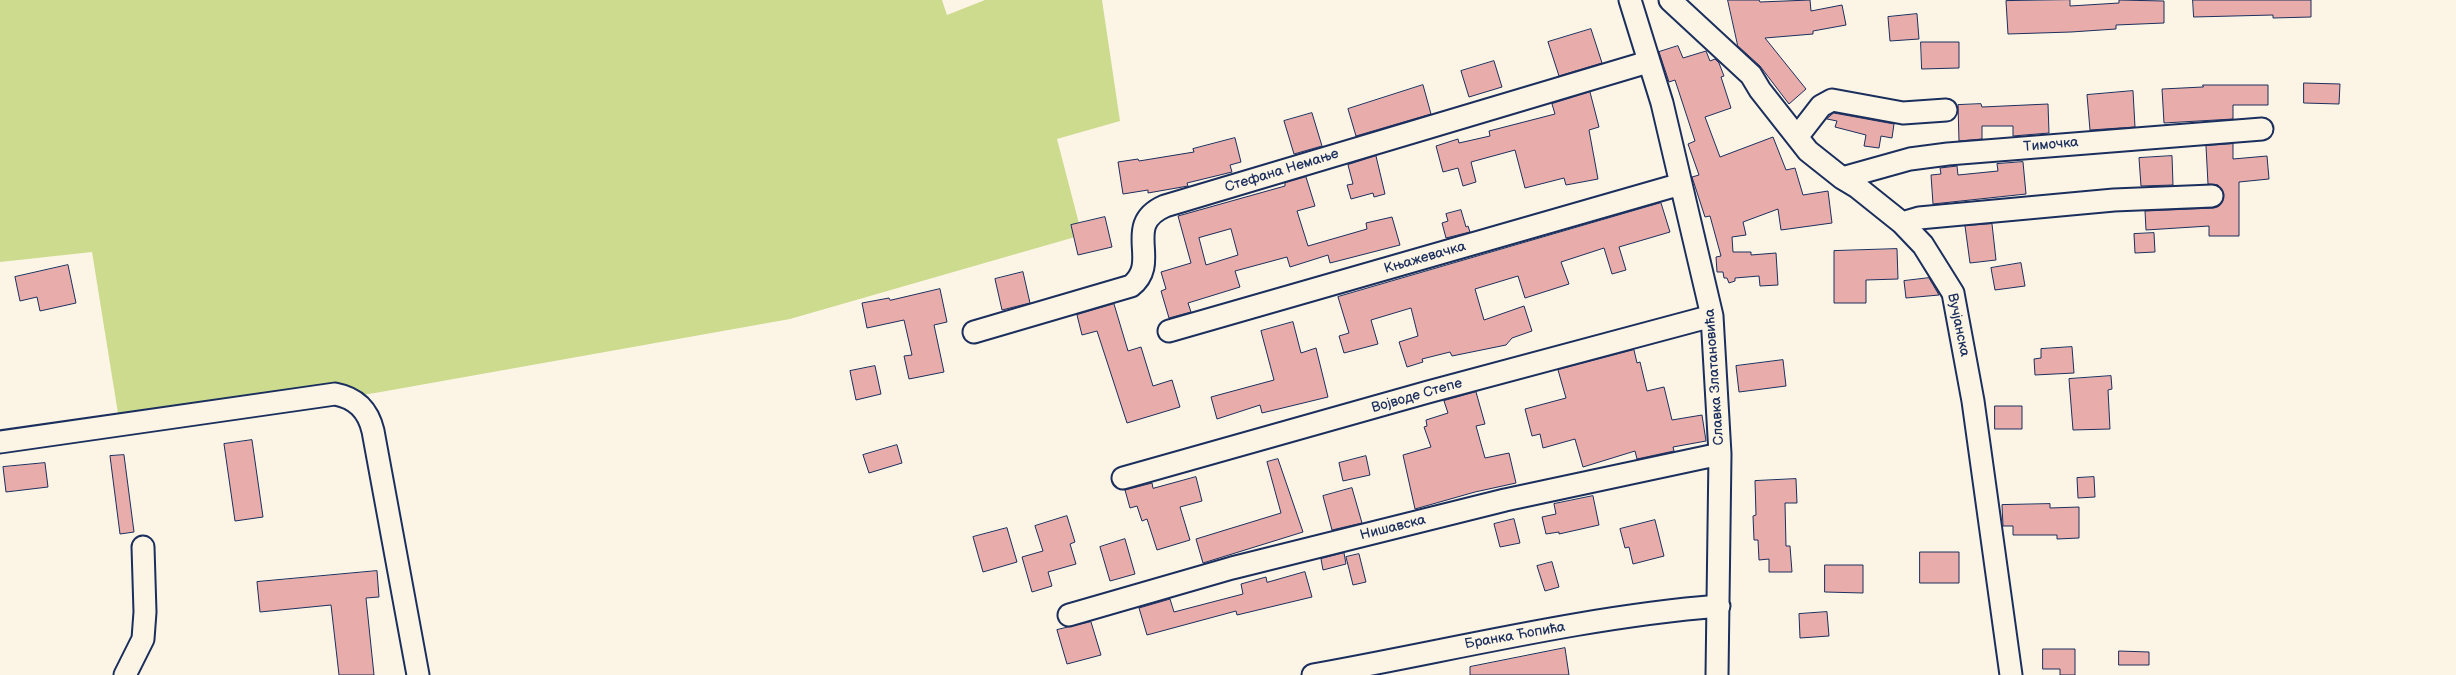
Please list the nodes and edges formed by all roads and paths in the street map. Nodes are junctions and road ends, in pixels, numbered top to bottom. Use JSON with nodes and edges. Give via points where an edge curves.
{"nodes":[{"id":1,"x":1630,"y":0,"type":"edge"},
{"id":2,"x":1670,"y":0,"type":"edge"},
{"id":3,"x":1648,"y":62,"type":"junction"},
{"id":4,"x":1946,"y":110,"type":"dead end"},
{"id":5,"x":2262,"y":129,"type":"dead end"},
{"id":6,"x":1796,"y":137,"type":"junction"},
{"id":7,"x":1842,"y":178,"type":"junction"},
{"id":8,"x":1681,"y":184,"type":"junction"},
{"id":9,"x":2212,"y":196,"type":"dead end"},
{"id":10,"x":1902,"y":223,"type":"junction"},
{"id":11,"x":1712,"y":316,"type":"junction"},
{"id":12,"x":1169,"y":331,"type":"dead end"},
{"id":13,"x":974,"y":332,"type":"dead end"},
{"id":14,"x":0,"y":442,"type":"edge"},
{"id":15,"x":1720,"y":454,"type":"junction"},
{"id":16,"x":1123,"y":478,"type":"dead end"},
{"id":17,"x":143,"y":547,"type":"dead end"},
{"id":18,"x":1719,"y":606,"type":"junction"},
{"id":19,"x":1069,"y":614,"type":"dead end"},
{"id":20,"x":125,"y":675,"type":"edge"},
{"id":21,"x":418,"y":675,"type":"edge"},
{"id":22,"x":1313,"y":675,"type":"edge"},
{"id":23,"x":1717,"y":675,"type":"edge"},
{"id":24,"x":2011,"y":675,"type":"edge"}],
"edges":[{"from":1,"to":3,"type":"street","name":"Славка Златановића"},
{"from":2,"to":6,"type":"street","name":"Вучјанска","via":[[1751,75]]},
{"from":3,"to":8,"type":"street","name":"Славка Златановића","via":[[1662,103]]},
{"from":3,"to":13,"type":"street","name":"Стефана Немање","via":[[1165,206],[1155,211],[1144,224],[1143,272],[1131,286]]},
{"from":4,"to":6,"type":"street","via":[[1903,112],[1832,100],[1821,106]]},
{"from":5,"to":7,"type":"street","name":"Тимочка","via":[[1948,154],[1910,159]]},
{"from":6,"to":7,"type":"street","name":"Вучјанска","via":[[1808,152]]},
{"from":7,"to":10,"type":"street","name":"Вучјанска","via":[[1857,186]]},
{"from":8,"to":11,"type":"street","name":"Славка Златановића"},
{"from":8,"to":12,"type":"street","name":"Књажевачка"},
{"from":9,"to":10,"type":"street","via":[[2114,200],[1919,218]]},
{"from":10,"to":24,"type":"street","name":"Вучјанска","via":[[1923,244],[1953,292],[1974,401]]},
{"from":11,"to":15,"type":"street","name":"Славка Златановића"},
{"from":11,"to":16,"type":"street","name":"Војводе Степе"},
{"from":14,"to":21,"type":"street","via":[[334,394],[353,400],[366,413],[373,431]]},
{"from":15,"to":18,"type":"street","name":"Славка Златановића"},
{"from":15,"to":19,"type":"street","name":"Нишавска","via":[[1496,502],[1232,568]]},
{"from":17,"to":20,"type":"street","via":[[143,639]]},
{"from":18,"to":22,"type":"street","name":"Бранка Ћопића","via":[[1687,608],[1517,635]]},
{"from":18,"to":23,"type":"street","name":"Славка Златановића"}]}
